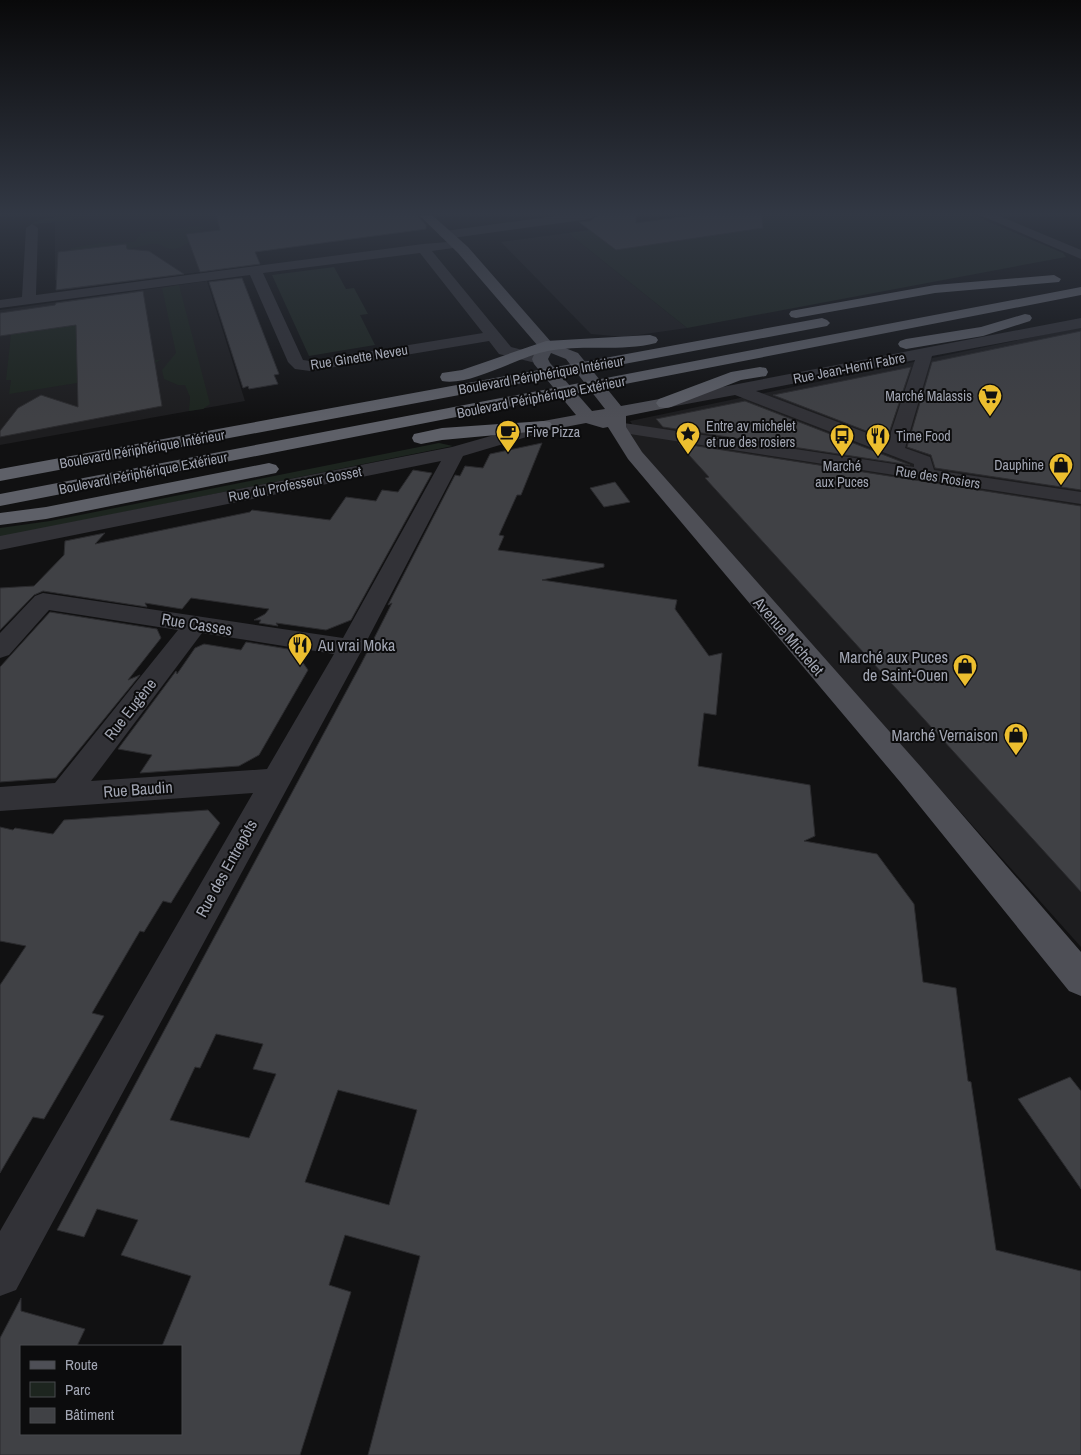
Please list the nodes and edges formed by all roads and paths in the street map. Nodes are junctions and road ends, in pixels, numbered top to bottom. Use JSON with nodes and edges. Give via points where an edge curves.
{"nodes":[{"id":1,"x":30,"y":283,"type":"edge"},
{"id":2,"x":158,"y":283,"type":"edge"},
{"id":3,"x":262,"y":283,"type":"edge"},
{"id":4,"x":443,"y":283,"type":"edge"},
{"id":5,"x":486,"y":283,"type":"edge"},
{"id":6,"x":1008,"y":283,"type":"edge"},
{"id":7,"x":1033,"y":283,"type":"edge"},
{"id":8,"x":1081,"y":292,"type":"edge"},
{"id":9,"x":29,"y":300,"type":"junction"},
{"id":10,"x":0,"y":304,"type":"edge"},
{"id":11,"x":456,"y":314,"type":"dead end"},
{"id":12,"x":479,"y":319,"type":"junction"},
{"id":13,"x":1081,"y":323,"type":"edge"},
{"id":14,"x":492,"y":336,"type":"junction"},
{"id":15,"x":543,"y":353,"type":"junction"},
{"id":16,"x":517,"y":356,"type":"junction"},
{"id":17,"x":923,"y":359,"type":"junction"},
{"id":18,"x":740,"y":390,"type":"junction"},
{"id":19,"x":665,"y":403,"type":"junction"},
{"id":20,"x":235,"y":415,"type":"dead end"},
{"id":21,"x":216,"y":418,"type":"dead end"},
{"id":22,"x":588,"y":418,"type":"junction"},
{"id":23,"x":617,"y":420,"type":"junction"},
{"id":24,"x":544,"y":426,"type":"junction"},
{"id":25,"x":108,"y":437,"type":"dead end"},
{"id":26,"x":403,"y":442,"type":"dead end"},
{"id":27,"x":895,"y":450,"type":"junction"},
{"id":28,"x":24,"y":453,"type":"dead end"},
{"id":29,"x":452,"y":457,"type":"junction"},
{"id":30,"x":0,"y":458,"type":"edge"},
{"id":31,"x":288,"y":465,"type":"dead end"},
{"id":32,"x":924,"y":474,"type":"junction"},
{"id":33,"x":0,"y":475,"type":"edge"},
{"id":34,"x":1081,"y":498,"type":"edge"},
{"id":35,"x":0,"y":500,"type":"edge"},
{"id":36,"x":0,"y":519,"type":"edge"},
{"id":37,"x":0,"y":543,"type":"edge"},
{"id":38,"x":196,"y":624,"type":"junction"},
{"id":39,"x":350,"y":648,"type":"junction"},
{"id":40,"x":0,"y":649,"type":"edge"},
{"id":41,"x":276,"y":780,"type":"junction"},
{"id":42,"x":64,"y":794,"type":"junction"},
{"id":43,"x":0,"y":799,"type":"edge"},
{"id":44,"x":1081,"y":979,"type":"edge"},
{"id":45,"x":0,"y":1274,"type":"edge"}],
"edges":[{"from":1,"to":9,"type":"street"},
{"from":2,"to":9,"type":"street"},
{"from":3,"to":14,"type":"street","name":"Rue Ginette Neveu","via":[[296,362],[301,366]]},
{"from":4,"to":12,"type":"street"},
{"from":5,"to":15,"type":"main road"},
{"from":6,"to":15,"type":"highway","via":[[935,289],[642,341]]},
{"from":7,"to":33,"type":"highway","name":"Boulevard Périphérique Intérieur"},
{"from":8,"to":19,"type":"highway","via":[[1047,310],[983,331],[737,376]]},
{"from":8,"to":35,"type":"highway","name":"Boulevard Périphérique Extérieur"},
{"from":9,"to":10,"type":"street"},
{"from":11,"to":12,"type":"street"},
{"from":12,"to":14,"type":"street"},
{"from":13,"to":17,"type":"street","name":"Rue Jean-Henri Fabre"},
{"from":14,"to":16,"type":"street","via":[[505,352]]},
{"from":15,"to":16,"type":"highway"},
{"from":15,"to":22,"type":"main road"},
{"from":15,"to":23,"type":"main road","name":"Avenue Michelet","via":[[572,356]]},
{"from":16,"to":20,"type":"highway","via":[[465,374]]},
{"from":17,"to":18,"type":"street","name":"Rue Jean-Henri Fabre"},
{"from":17,"to":27,"type":"street"},
{"from":18,"to":19,"type":"street","name":"Rue Jean-Henri Fabre"},
{"from":18,"to":27,"type":"street"},
{"from":19,"to":23,"type":"main road","name":"Rue Jean-Henri Fabre"},
{"from":21,"to":25,"type":"highway"},
{"from":22,"to":23,"type":"main road"},
{"from":22,"to":24,"type":"main road","name":"Rue du Professeur Gosset"},
{"from":23,"to":32,"type":"street","name":"Rue des Rosiers"},
{"from":23,"to":44,"type":"main road","name":"Avenue Michelet","via":[[635,455],[911,775]]},
{"from":24,"to":26,"type":"highway","via":[[442,434]]},
{"from":24,"to":29,"type":"street","name":"Rue du Professeur Gosset"},
{"from":27,"to":32,"type":"street","via":[[923,461]]},
{"from":28,"to":30,"type":"highway"},
{"from":29,"to":37,"type":"street","name":"Rue du Professeur Gosset"},
{"from":29,"to":39,"type":"street","name":"Rue des Entrepôts"},
{"from":31,"to":36,"type":"highway"},
{"from":32,"to":34,"type":"street","name":"Rue des Rosiers"},
{"from":38,"to":39,"type":"street","name":"Rue Casses"},
{"from":38,"to":40,"type":"street","name":"Rue Casses","via":[[43,602]]},
{"from":38,"to":42,"type":"street","name":"Rue Eugène"},
{"from":39,"to":41,"type":"street","name":"Rue des Entrepôts"},
{"from":41,"to":42,"type":"street","name":"Rue Baudin"},
{"from":41,"to":45,"type":"street","name":"Rue des Entrepôts"},
{"from":42,"to":43,"type":"street","name":"Rue Baudin"}]}
